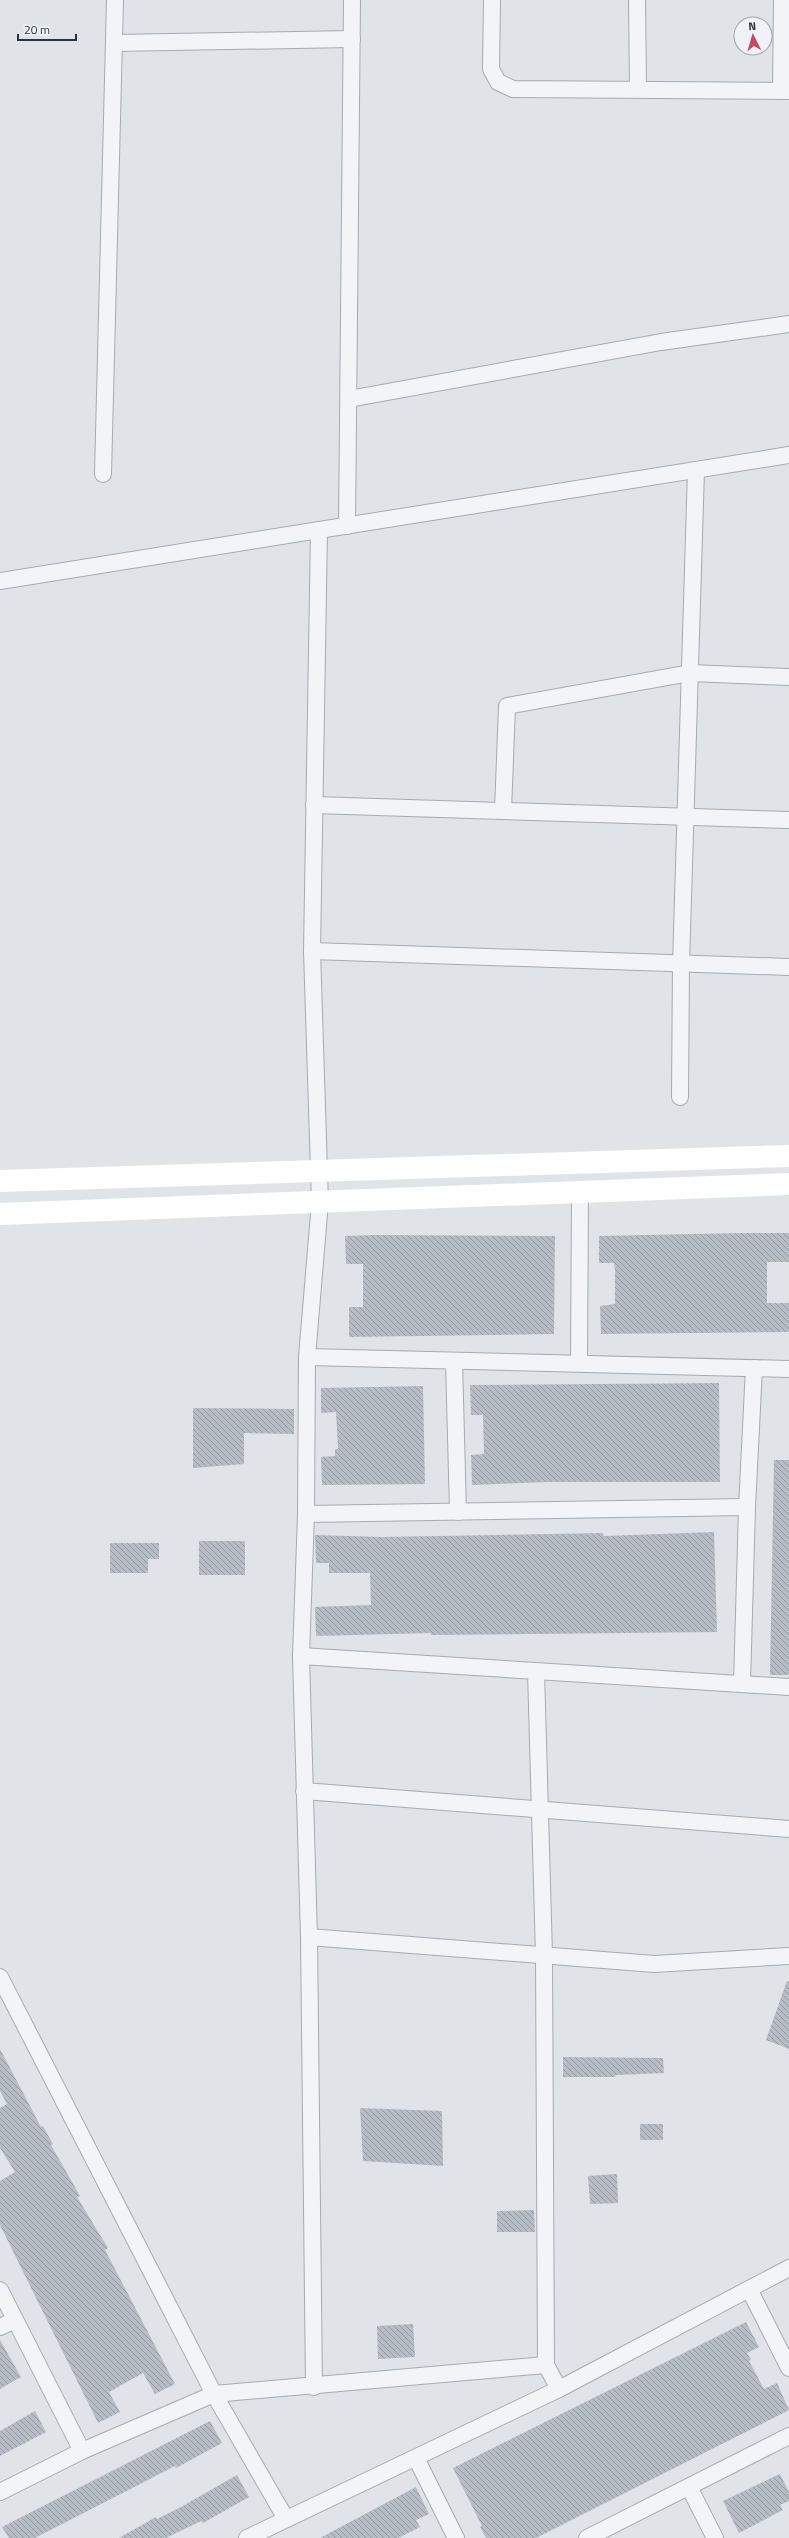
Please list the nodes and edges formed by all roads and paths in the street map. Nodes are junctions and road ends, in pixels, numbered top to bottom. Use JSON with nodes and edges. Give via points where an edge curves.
{"nodes":[{"id":1,"x":115,"y":0,"type":"edge"},
{"id":2,"x":352,"y":0,"type":"edge"},
{"id":3,"x":492,"y":0,"type":"edge"},
{"id":4,"x":637,"y":0,"type":"edge"},
{"id":5,"x":782,"y":0,"type":"edge"},
{"id":6,"x":352,"y":39,"type":"junction"},
{"id":7,"x":114,"y":43,"type":"junction"},
{"id":8,"x":638,"y":88,"type":"junction"},
{"id":9,"x":785,"y":91,"type":"edge"},
{"id":10,"x":789,"y":324,"type":"edge"},
{"id":11,"x":349,"y":399,"type":"junction"},
{"id":12,"x":789,"y":455,"type":"edge"},
{"id":13,"x":696,"y":470,"type":"junction"},
{"id":14,"x":103,"y":474,"type":"dead end"},
{"id":15,"x":347,"y":526,"type":"junction"},
{"id":16,"x":318,"y":530,"type":"junction"},
{"id":17,"x":0,"y":581,"type":"edge"},
{"id":18,"x":690,"y":673,"type":"junction"},
{"id":19,"x":789,"y":677,"type":"edge"},
{"id":20,"x":314,"y":805,"type":"junction"},
{"id":21,"x":503,"y":811,"type":"junction"},
{"id":22,"x":686,"y":817,"type":"junction"},
{"id":23,"x":789,"y":820,"type":"edge"},
{"id":24,"x":312,"y":951,"type":"junction"},
{"id":25,"x":681,"y":964,"type":"junction"},
{"id":26,"x":789,"y":967,"type":"edge"},
{"id":27,"x":680,"y":1097,"type":"dead end"},
{"id":28,"x":789,"y":1156,"type":"edge"},
{"id":29,"x":319,"y":1171,"type":"junction"},
{"id":30,"x":0,"y":1181,"type":"edge"},
{"id":31,"x":789,"y":1184,"type":"edge"},
{"id":32,"x":580,"y":1192,"type":"junction"},
{"id":33,"x":320,"y":1202,"type":"junction"},
{"id":34,"x":0,"y":1214,"type":"edge"},
{"id":35,"x":307,"y":1357,"type":"junction"},
{"id":36,"x":454,"y":1360,"type":"junction"},
{"id":37,"x":579,"y":1363,"type":"junction"},
{"id":38,"x":754,"y":1368,"type":"junction"},
{"id":39,"x":789,"y":1369,"type":"edge"},
{"id":40,"x":747,"y":1507,"type":"junction"},
{"id":41,"x":458,"y":1512,"type":"junction"},
{"id":42,"x":306,"y":1514,"type":"junction"},
{"id":43,"x":300,"y":1656,"type":"junction"},
{"id":44,"x":536,"y":1671,"type":"junction"},
{"id":45,"x":742,"y":1684,"type":"junction"},
{"id":46,"x":789,"y":1687,"type":"edge"},
{"id":47,"x":304,"y":1791,"type":"junction"},
{"id":48,"x":540,"y":1809,"type":"junction"},
{"id":49,"x":789,"y":1829,"type":"edge"},
{"id":50,"x":309,"y":1937,"type":"junction"},
{"id":51,"x":544,"y":1956,"type":"junction"},
{"id":52,"x":789,"y":1956,"type":"edge"},
{"id":53,"x":0,"y":1976,"type":"edge"},
{"id":54,"x":789,"y":2268,"type":"edge"},
{"id":55,"x":749,"y":2289,"type":"junction"},
{"id":56,"x":0,"y":2290,"type":"edge"},
{"id":57,"x":15,"y":2320,"type":"junction"},
{"id":58,"x":0,"y":2327,"type":"edge"},
{"id":59,"x":546,"y":2365,"type":"junction"},
{"id":60,"x":789,"y":2368,"type":"edge"},
{"id":61,"x":314,"y":2387,"type":"junction"},
{"id":62,"x":559,"y":2389,"type":"junction"},
{"id":63,"x":214,"y":2394,"type":"junction"},
{"id":64,"x":789,"y":2436,"type":"edge"},
{"id":65,"x":82,"y":2451,"type":"junction"},
{"id":66,"x":416,"y":2458,"type":"junction"},
{"id":67,"x":689,"y":2486,"type":"junction"},
{"id":68,"x":0,"y":2492,"type":"edge"},
{"id":69,"x":286,"y":2519,"type":"junction"},
{"id":70,"x":247,"y":2538,"type":"edge"},
{"id":71,"x":456,"y":2538,"type":"edge"},
{"id":72,"x":587,"y":2538,"type":"edge"},
{"id":73,"x":715,"y":2538,"type":"edge"}],
"edges":[{"from":1,"to":7,"type":"street"},
{"from":2,"to":6,"type":"street"},
{"from":3,"to":8,"type":"street","via":[[491,69],[498,82],[513,89]]},
{"from":4,"to":8,"type":"street"},
{"from":5,"to":9,"type":"street"},
{"from":6,"to":7,"type":"street"},
{"from":6,"to":11,"type":"street"},
{"from":7,"to":14,"type":"street"},
{"from":8,"to":9,"type":"street"},
{"from":10,"to":11,"type":"street","via":[[661,342]]},
{"from":11,"to":15,"type":"street"},
{"from":12,"to":13,"type":"street"},
{"from":13,"to":15,"type":"street"},
{"from":13,"to":18,"type":"street"},
{"from":15,"to":16,"type":"street"},
{"from":16,"to":17,"type":"street"},
{"from":16,"to":20,"type":"street"},
{"from":18,"to":19,"type":"street"},
{"from":18,"to":21,"type":"street","via":[[507,706]]},
{"from":18,"to":22,"type":"street"},
{"from":20,"to":21,"type":"street"},
{"from":20,"to":24,"type":"street"},
{"from":21,"to":22,"type":"street"},
{"from":22,"to":23,"type":"street"},
{"from":22,"to":25,"type":"street"},
{"from":24,"to":25,"type":"street"},
{"from":24,"to":29,"type":"street"},
{"from":25,"to":26,"type":"street"},
{"from":25,"to":27,"type":"street"},
{"from":28,"to":29,"type":"street"},
{"from":29,"to":30,"type":"street"},
{"from":29,"to":33,"type":"street"},
{"from":31,"to":32,"type":"street"},
{"from":32,"to":33,"type":"street"},
{"from":32,"to":37,"type":"street"},
{"from":33,"to":34,"type":"street"},
{"from":33,"to":35,"type":"street"},
{"from":35,"to":36,"type":"street"},
{"from":35,"to":42,"type":"street"},
{"from":36,"to":37,"type":"street"},
{"from":36,"to":41,"type":"street"},
{"from":37,"to":38,"type":"street"},
{"from":38,"to":39,"type":"street"},
{"from":38,"to":40,"type":"street"},
{"from":40,"to":41,"type":"street"},
{"from":40,"to":45,"type":"street"},
{"from":41,"to":42,"type":"street"},
{"from":42,"to":43,"type":"street"},
{"from":43,"to":44,"type":"street"},
{"from":43,"to":47,"type":"street"},
{"from":44,"to":45,"type":"street"},
{"from":44,"to":48,"type":"street"},
{"from":45,"to":46,"type":"street"},
{"from":47,"to":48,"type":"street"},
{"from":47,"to":50,"type":"street"},
{"from":48,"to":49,"type":"street"},
{"from":48,"to":51,"type":"street"},
{"from":50,"to":51,"type":"street"},
{"from":50,"to":61,"type":"street"},
{"from":51,"to":52,"type":"street","via":[[654,1964]]},
{"from":51,"to":59,"type":"street"},
{"from":53,"to":63,"type":"street"},
{"from":54,"to":55,"type":"street"},
{"from":55,"to":60,"type":"street"},
{"from":55,"to":62,"type":"street"},
{"from":56,"to":57,"type":"street"},
{"from":57,"to":58,"type":"street"},
{"from":57,"to":65,"type":"street"},
{"from":59,"to":61,"type":"street"},
{"from":59,"to":62,"type":"street"},
{"from":61,"to":63,"type":"street"},
{"from":62,"to":66,"type":"street"},
{"from":63,"to":65,"type":"street"},
{"from":63,"to":69,"type":"street"},
{"from":64,"to":67,"type":"street"},
{"from":65,"to":68,"type":"street"},
{"from":66,"to":69,"type":"street"},
{"from":66,"to":71,"type":"street"},
{"from":67,"to":72,"type":"street"},
{"from":67,"to":73,"type":"street"},
{"from":69,"to":70,"type":"street"}]}
